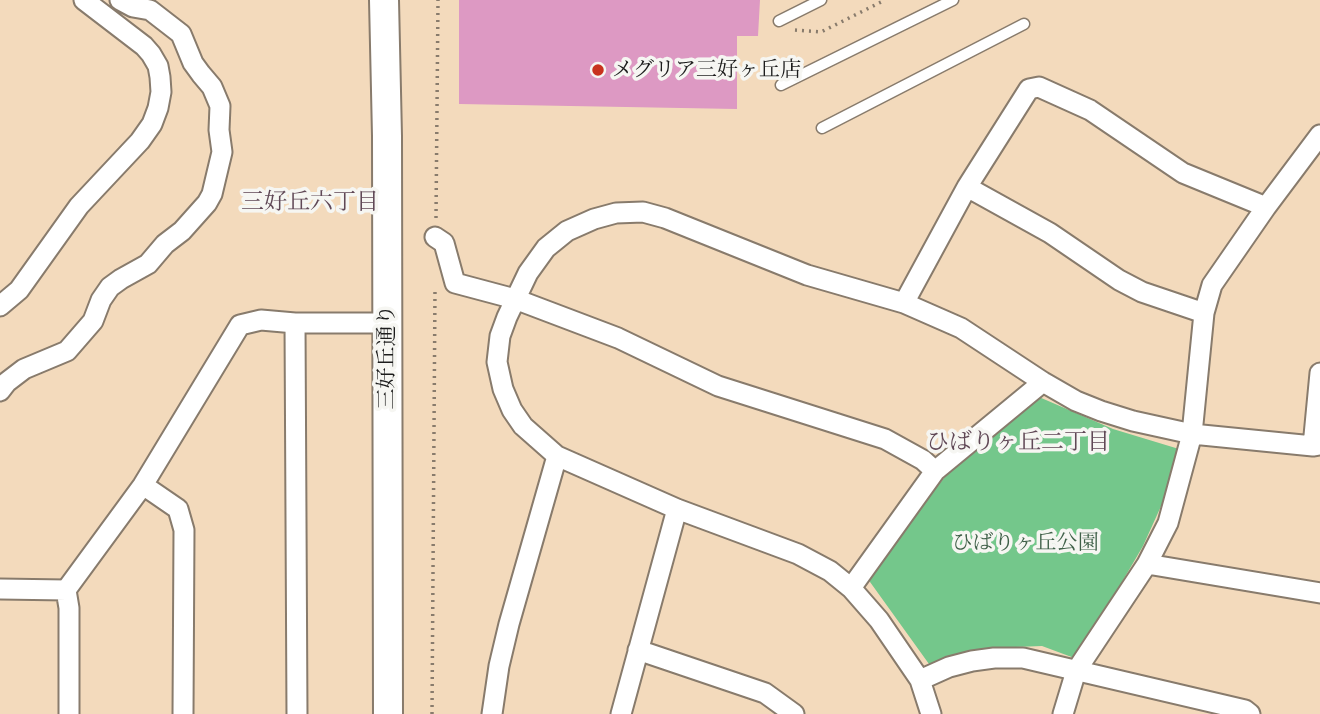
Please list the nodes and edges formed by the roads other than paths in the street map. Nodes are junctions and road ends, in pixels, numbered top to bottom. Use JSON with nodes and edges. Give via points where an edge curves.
{"nodes":[{"id":1,"x":85,"y":0,"type":"edge"},
{"id":2,"x":120,"y":0,"type":"edge"},
{"id":3,"x":384,"y":0,"type":"edge"},
{"id":4,"x":821,"y":0,"type":"edge"},
{"id":5,"x":953,"y":0,"type":"edge"},
{"id":6,"x":1024,"y":24,"type":"dead end"},
{"id":7,"x":781,"y":26,"type":"road end"},
{"id":8,"x":780,"y":85,"type":"dead end"},
{"id":9,"x":822,"y":128,"type":"dead end"},
{"id":10,"x":1320,"y":135,"type":"edge"},
{"id":11,"x":967,"y":187,"type":"junction"},
{"id":12,"x":1266,"y":207,"type":"junction"},
{"id":13,"x":435,"y":237,"type":"road end"},
{"id":14,"x":515,"y":299,"type":"junction"},
{"id":15,"x":904,"y":303,"type":"junction"},
{"id":16,"x":0,"y":306,"type":"edge"},
{"id":17,"x":1204,"y":313,"type":"junction"},
{"id":18,"x":295,"y":323,"type":"junction"},
{"id":19,"x":387,"y":323,"type":"junction"},
{"id":20,"x":1320,"y":373,"type":"edge"},
{"id":21,"x":1043,"y":382,"type":"junction"},
{"id":22,"x":0,"y":391,"type":"edge"},
{"id":23,"x":1192,"y":435,"type":"junction"},
{"id":24,"x":1316,"y":445,"type":"edge"},
{"id":25,"x":557,"y":456,"type":"junction"},
{"id":26,"x":935,"y":471,"type":"junction"},
{"id":27,"x":143,"y":485,"type":"junction"},
{"id":28,"x":677,"y":509,"type":"junction"},
{"id":29,"x":1147,"y":564,"type":"junction"},
{"id":30,"x":851,"y":588,"type":"junction"},
{"id":31,"x":0,"y":589,"type":"edge"},
{"id":32,"x":66,"y":590,"type":"junction"},
{"id":33,"x":1320,"y":593,"type":"edge"},
{"id":34,"x":638,"y":650,"type":"junction"},
{"id":35,"x":1076,"y":671,"type":"junction"},
{"id":36,"x":920,"y":680,"type":"junction"},
{"id":37,"x":69,"y":714,"type":"edge"},
{"id":38,"x":183,"y":714,"type":"edge"},
{"id":39,"x":297,"y":714,"type":"edge"},
{"id":40,"x":388,"y":714,"type":"edge"},
{"id":41,"x":492,"y":714,"type":"edge"},
{"id":42,"x":621,"y":714,"type":"edge"},
{"id":43,"x":794,"y":714,"type":"edge"},
{"id":44,"x":932,"y":714,"type":"edge"},
{"id":45,"x":1063,"y":714,"type":"edge"},
{"id":46,"x":1250,"y":714,"type":"edge"}],
"edges":[{"from":1,"to":16,"type":"street","via":[[151,54],[160,77],[158,108],[140,141],[79,206],[19,290]]},
{"from":2,"to":22,"type":"street","via":[[150,10],[181,34],[193,63],[212,87],[220,106],[222,152],[212,194],[183,231],[148,264],[110,287],[93,321],[67,351],[24,369]]},
{"from":3,"to":19,"type":"street","name":"三好丘通り"},
{"from":4,"to":7,"type":"lane"},
{"from":5,"to":8,"type":"lane"},
{"from":6,"to":9,"type":"lane"},
{"from":10,"to":12,"type":"street"},
{"from":11,"to":12,"type":"street","via":[[1029,89],[1039,87],[1090,110],[1183,173]]},
{"from":11,"to":15,"type":"street"},
{"from":11,"to":17,"type":"street","via":[[1050,233],[1119,280]]},
{"from":12,"to":17,"type":"street","via":[[1212,285]]},
{"from":13,"to":14,"type":"street","via":[[444,243],[455,283]]},
{"from":14,"to":15,"type":"street","via":[[546,248],[567,231],[615,213],[643,212],[807,275]]},
{"from":14,"to":25,"type":"street","via":[[500,336],[497,362],[503,389],[523,426]]},
{"from":14,"to":26,"type":"street","via":[[618,338],[718,386],[885,439]]},
{"from":15,"to":21,"type":"street","via":[[961,328]]},
{"from":17,"to":23,"type":"street"},
{"from":18,"to":19,"type":"street"},
{"from":18,"to":27,"type":"street","via":[[261,320],[240,325]]},
{"from":18,"to":39,"type":"street"},
{"from":19,"to":40,"type":"street","name":"三好丘通り"},
{"from":20,"to":24,"type":"street"},
{"from":21,"to":23,"type":"street","via":[[1101,411]]},
{"from":21,"to":26,"type":"street"},
{"from":23,"to":24,"type":"street"},
{"from":23,"to":29,"type":"street","via":[[1168,523]]},
{"from":25,"to":28,"type":"street"},
{"from":25,"to":41,"type":"street","via":[[509,624]]},
{"from":26,"to":30,"type":"street"},
{"from":27,"to":32,"type":"street"},
{"from":27,"to":38,"type":"street","via":[[178,509],[184,530]]},
{"from":28,"to":30,"type":"street","via":[[798,554]]},
{"from":28,"to":34,"type":"street"},
{"from":29,"to":33,"type":"street"},
{"from":29,"to":35,"type":"street"},
{"from":30,"to":36,"type":"street"},
{"from":31,"to":32,"type":"street"},
{"from":32,"to":37,"type":"street"},
{"from":34,"to":42,"type":"street"},
{"from":34,"to":43,"type":"street","via":[[765,694]]},
{"from":35,"to":36,"type":"street","via":[[1023,658],[993,658],[949,667]]},
{"from":35,"to":45,"type":"street"},
{"from":35,"to":46,"type":"street"},
{"from":36,"to":44,"type":"street"}]}
